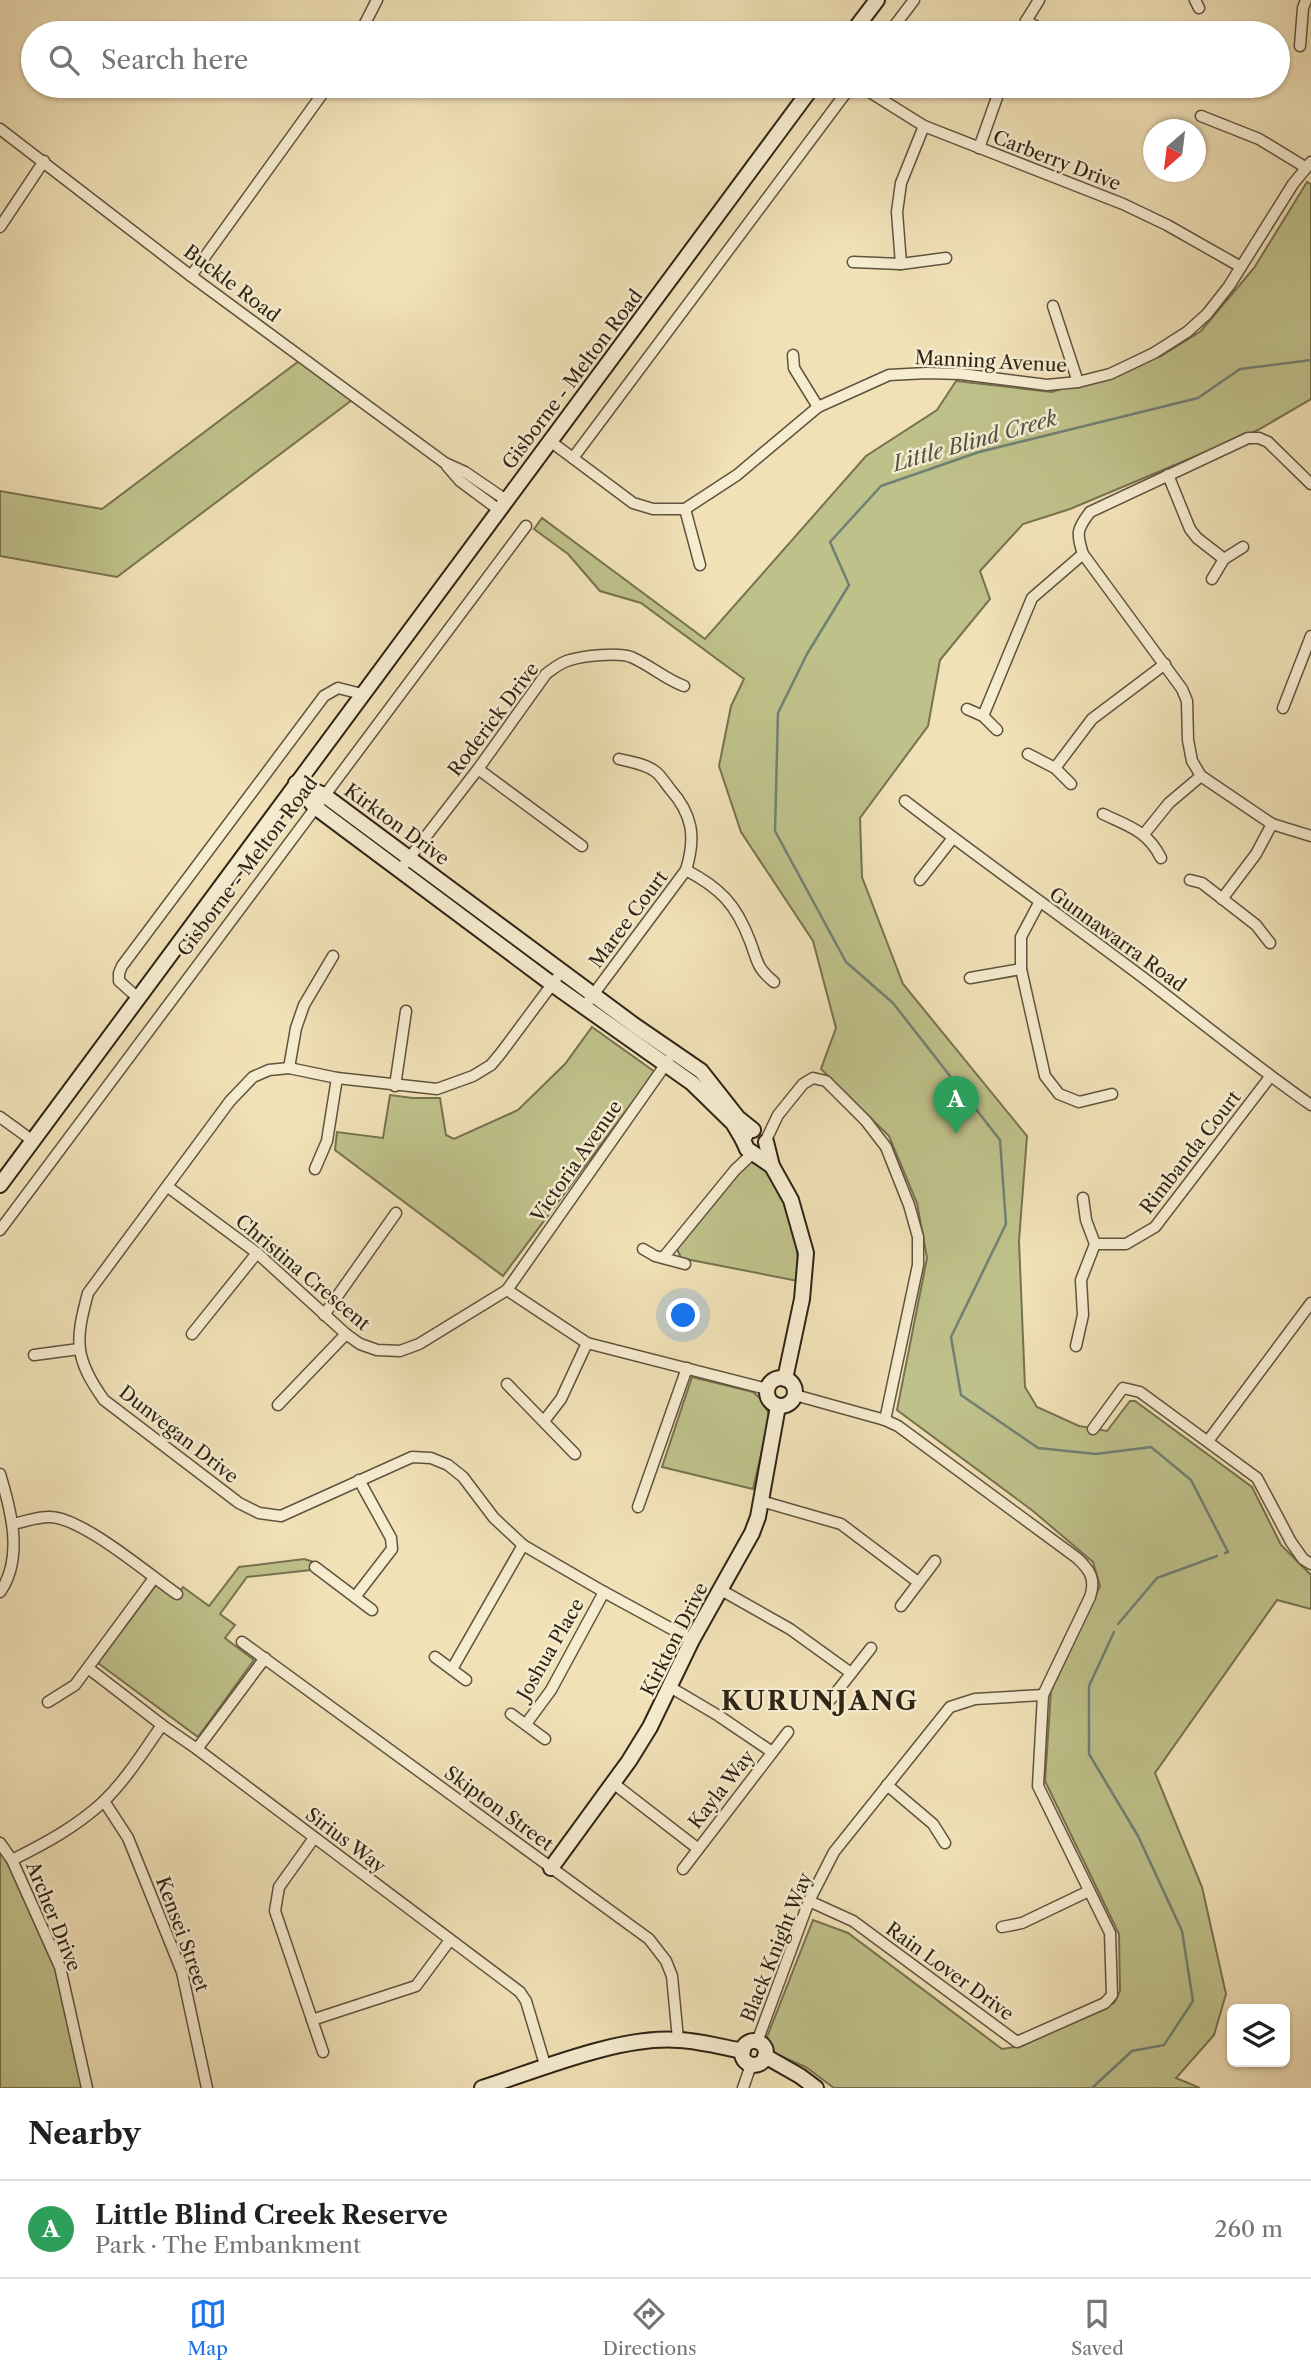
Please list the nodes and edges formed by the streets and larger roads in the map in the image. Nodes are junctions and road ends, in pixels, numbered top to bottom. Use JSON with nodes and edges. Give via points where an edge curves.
{"nodes":[{"id":1,"x":377,"y":0,"type":"edge"},
{"id":2,"x":877,"y":0,"type":"edge"},
{"id":3,"x":914,"y":0,"type":"edge"},
{"id":4,"x":1039,"y":0,"type":"edge"},
{"id":5,"x":1306,"y":0,"type":"edge"},
{"id":6,"x":366,"y":21,"type":"edge"},
{"id":7,"x":861,"y":21,"type":"edge"},
{"id":8,"x":898,"y":21,"type":"edge"},
{"id":9,"x":1026,"y":21,"type":"edge"},
{"id":10,"x":1300,"y":46,"type":"dead end"},
{"id":11,"x":319,"y":98,"type":"edge"},
{"id":12,"x":804,"y":98,"type":"edge"},
{"id":13,"x":841,"y":98,"type":"edge"},
{"id":14,"x":879,"y":98,"type":"edge"},
{"id":15,"x":997,"y":98,"type":"edge"},
{"id":16,"x":1201,"y":116,"type":"dead end"},
{"id":17,"x":924,"y":126,"type":"junction"},
{"id":18,"x":0,"y":130,"type":"edge"},
{"id":19,"x":979,"y":148,"type":"junction"},
{"id":20,"x":44,"y":161,"type":"junction"},
{"id":21,"x":1308,"y":165,"type":"edge"},
{"id":22,"x":0,"y":227,"type":"edge"},
{"id":23,"x":946,"y":258,"type":"dead end"},
{"id":24,"x":853,"y":262,"type":"dead end"},
{"id":25,"x":901,"y":264,"type":"junction"},
{"id":26,"x":1241,"y":267,"type":"junction"},
{"id":27,"x":191,"y":275,"type":"junction"},
{"id":28,"x":1053,"y":306,"type":"dead end"},
{"id":29,"x":793,"y":355,"type":"dead end"},
{"id":30,"x":1078,"y":382,"type":"junction"},
{"id":31,"x":818,"y":407,"type":"junction"},
{"id":32,"x":550,"y":441,"type":"junction"},
{"id":33,"x":573,"y":458,"type":"junction"},
{"id":34,"x":1168,"y":475,"type":"junction"},
{"id":35,"x":1311,"y":484,"type":"edge"},
{"id":36,"x":503,"y":505,"type":"junction"},
{"id":37,"x":685,"y":509,"type":"junction"},
{"id":38,"x":526,"y":526,"type":"dead end"},
{"id":39,"x":1243,"y":547,"type":"dead end"},
{"id":40,"x":1083,"y":554,"type":"junction"},
{"id":41,"x":1224,"y":559,"type":"junction"},
{"id":42,"x":700,"y":565,"type":"dead end"},
{"id":43,"x":1212,"y":579,"type":"dead end"},
{"id":44,"x":1311,"y":636,"type":"edge"},
{"id":45,"x":1165,"y":664,"type":"junction"},
{"id":46,"x":684,"y":686,"type":"dead end"},
{"id":47,"x":362,"y":694,"type":"junction"},
{"id":48,"x":1283,"y":708,"type":"dead end"},
{"id":49,"x":967,"y":709,"type":"dead end"},
{"id":50,"x":983,"y":716,"type":"junction"},
{"id":51,"x":997,"y":730,"type":"dead end"},
{"id":52,"x":1028,"y":754,"type":"dead end"},
{"id":53,"x":619,"y":760,"type":"dead end"},
{"id":54,"x":1055,"y":768,"type":"junction"},
{"id":55,"x":478,"y":769,"type":"junction"},
{"id":56,"x":1201,"y":776,"type":"junction"},
{"id":57,"x":296,"y":783,"type":"junction"},
{"id":58,"x":1070,"y":784,"type":"dead end"},
{"id":59,"x":320,"y":801,"type":"junction"},
{"id":60,"x":905,"y":801,"type":"dead end"},
{"id":61,"x":1103,"y":814,"type":"dead end"},
{"id":62,"x":1272,"y":824,"type":"junction"},
{"id":63,"x":1144,"y":834,"type":"junction"},
{"id":64,"x":1311,"y":836,"type":"edge"},
{"id":65,"x":953,"y":838,"type":"junction"},
{"id":66,"x":582,"y":846,"type":"dead end"},
{"id":67,"x":410,"y":857,"type":"junction"},
{"id":68,"x":1161,"y":858,"type":"dead end"},
{"id":69,"x":400,"y":870,"type":"junction"},
{"id":70,"x":686,"y":870,"type":"junction"},
{"id":71,"x":920,"y":880,"type":"dead end"},
{"id":72,"x":1190,"y":880,"type":"dead end"},
{"id":73,"x":1222,"y":899,"type":"junction"},
{"id":74,"x":1039,"y":903,"type":"junction"},
{"id":75,"x":1270,"y":943,"type":"dead end"},
{"id":76,"x":333,"y":956,"type":"dead end"},
{"id":77,"x":1021,"y":969,"type":"junction"},
{"id":78,"x":561,"y":971,"type":"junction"},
{"id":79,"x":970,"y":978,"type":"dead end"},
{"id":80,"x":774,"y":982,"type":"dead end"},
{"id":81,"x":552,"y":984,"type":"junction"},
{"id":82,"x":593,"y":995,"type":"junction"},
{"id":83,"x":138,"y":998,"type":"junction"},
{"id":84,"x":584,"y":1007,"type":"junction"},
{"id":85,"x":406,"y":1011,"type":"dead end"},
{"id":86,"x":674,"y":1052,"type":"junction"},
{"id":87,"x":665,"y":1065,"type":"junction"},
{"id":88,"x":289,"y":1068,"type":"junction"},
{"id":89,"x":1270,"y":1077,"type":"junction"},
{"id":90,"x":337,"y":1078,"type":"junction"},
{"id":91,"x":394,"y":1086,"type":"junction"},
{"id":92,"x":1112,"y":1094,"type":"dead end"},
{"id":93,"x":1311,"y":1105,"type":"edge"},
{"id":94,"x":0,"y":1117,"type":"edge"},
{"id":95,"x":33,"y":1141,"type":"junction"},
{"id":96,"x":754,"y":1142,"type":"junction"},
{"id":97,"x":315,"y":1168,"type":"dead end"},
{"id":98,"x":0,"y":1185,"type":"edge"},
{"id":99,"x":168,"y":1187,"type":"junction"},
{"id":100,"x":1083,"y":1198,"type":"dead end"},
{"id":101,"x":396,"y":1213,"type":"dead end"},
{"id":102,"x":0,"y":1230,"type":"edge"},
{"id":103,"x":1095,"y":1244,"type":"junction"},
{"id":104,"x":643,"y":1249,"type":"dead end"},
{"id":105,"x":257,"y":1253,"type":"junction"},
{"id":106,"x":663,"y":1258,"type":"junction"},
{"id":107,"x":685,"y":1264,"type":"dead end"},
{"id":108,"x":507,"y":1290,"type":"junction"},
{"id":109,"x":1311,"y":1303,"type":"edge"},
{"id":110,"x":324,"y":1315,"type":"junction"},
{"id":111,"x":192,"y":1334,"type":"dead end"},
{"id":112,"x":346,"y":1334,"type":"junction"},
{"id":113,"x":587,"y":1343,"type":"junction"},
{"id":114,"x":1076,"y":1346,"type":"dead end"},
{"id":115,"x":79,"y":1349,"type":"junction"},
{"id":116,"x":34,"y":1355,"type":"dead end"},
{"id":117,"x":687,"y":1368,"type":"junction"},
{"id":118,"x":785,"y":1379,"type":"junction"},
{"id":119,"x":507,"y":1384,"type":"dead end"},
{"id":120,"x":767,"y":1389,"type":"junction"},
{"id":121,"x":794,"y":1395,"type":"junction"},
{"id":122,"x":278,"y":1405,"type":"dead end"},
{"id":123,"x":778,"y":1406,"type":"junction"},
{"id":124,"x":886,"y":1420,"type":"junction"},
{"id":125,"x":544,"y":1421,"type":"junction"},
{"id":126,"x":1093,"y":1429,"type":"dead end"},
{"id":127,"x":1208,"y":1441,"type":"junction"},
{"id":128,"x":575,"y":1454,"type":"dead end"},
{"id":129,"x":0,"y":1474,"type":"edge"},
{"id":130,"x":359,"y":1480,"type":"junction"},
{"id":131,"x":761,"y":1501,"type":"junction"},
{"id":132,"x":639,"y":1507,"type":"dead end"},
{"id":133,"x":13,"y":1524,"type":"junction"},
{"id":134,"x":523,"y":1545,"type":"junction"},
{"id":135,"x":935,"y":1561,"type":"dead end"},
{"id":136,"x":1311,"y":1564,"type":"edge"},
{"id":137,"x":315,"y":1567,"type":"dead end"},
{"id":138,"x":154,"y":1578,"type":"junction"},
{"id":139,"x":918,"y":1582,"type":"junction"},
{"id":140,"x":721,"y":1590,"type":"junction"},
{"id":141,"x":0,"y":1592,"type":"edge"},
{"id":142,"x":604,"y":1592,"type":"junction"},
{"id":143,"x":177,"y":1594,"type":"dead end"},
{"id":144,"x":355,"y":1597,"type":"junction"},
{"id":145,"x":901,"y":1606,"type":"dead end"},
{"id":146,"x":372,"y":1610,"type":"dead end"},
{"id":147,"x":692,"y":1640,"type":"junction"},
{"id":148,"x":242,"y":1642,"type":"dead end"},
{"id":149,"x":870,"y":1648,"type":"dead end"},
{"id":150,"x":435,"y":1657,"type":"dead end"},
{"id":151,"x":265,"y":1658,"type":"junction"},
{"id":152,"x":88,"y":1668,"type":"junction"},
{"id":153,"x":452,"y":1669,"type":"junction"},
{"id":154,"x":851,"y":1673,"type":"junction"},
{"id":155,"x":466,"y":1680,"type":"dead end"},
{"id":156,"x":670,"y":1687,"type":"junction"},
{"id":157,"x":1043,"y":1695,"type":"junction"},
{"id":158,"x":831,"y":1699,"type":"dead end"},
{"id":159,"x":48,"y":1702,"type":"dead end"},
{"id":160,"x":511,"y":1714,"type":"dead end"},
{"id":161,"x":526,"y":1724,"type":"junction"},
{"id":162,"x":162,"y":1725,"type":"junction"},
{"id":163,"x":788,"y":1732,"type":"dead end"},
{"id":164,"x":545,"y":1738,"type":"dead end"},
{"id":165,"x":197,"y":1749,"type":"junction"},
{"id":166,"x":772,"y":1752,"type":"junction"},
{"id":167,"x":613,"y":1783,"type":"junction"},
{"id":168,"x":887,"y":1785,"type":"junction"},
{"id":169,"x":103,"y":1801,"type":"junction"},
{"id":170,"x":314,"y":1838,"type":"junction"},
{"id":171,"x":0,"y":1843,"type":"edge"},
{"id":172,"x":945,"y":1843,"type":"dead end"},
{"id":173,"x":697,"y":1848,"type":"junction"},
{"id":174,"x":12,"y":1860,"type":"junction"},
{"id":175,"x":551,"y":1868,"type":"junction"},
{"id":176,"x":683,"y":1868,"type":"dead end"},
{"id":177,"x":1089,"y":1891,"type":"junction"},
{"id":178,"x":809,"y":1900,"type":"junction"},
{"id":179,"x":1002,"y":1927,"type":"dead end"},
{"id":180,"x":450,"y":1940,"type":"junction"},
{"id":181,"x":312,"y":2020,"type":"junction"},
{"id":182,"x":678,"y":2039,"type":"junction"},
{"id":183,"x":757,"y":2042,"type":"junction"},
{"id":184,"x":743,"y":2050,"type":"junction"},
{"id":185,"x":323,"y":2052,"type":"dead end"},
{"id":186,"x":765,"y":2056,"type":"junction"},
{"id":187,"x":751,"y":2065,"type":"junction"},
{"id":188,"x":547,"y":2068,"type":"junction"},
{"id":189,"x":87,"y":2088,"type":"edge"},
{"id":190,"x":207,"y":2088,"type":"edge"},
{"id":191,"x":482,"y":2088,"type":"edge"},
{"id":192,"x":743,"y":2088,"type":"edge"},
{"id":193,"x":816,"y":2088,"type":"edge"}],
"edges":[{"from":1,"to":6,"type":"street"},
{"from":2,"to":7,"type":"street"},
{"from":3,"to":8,"type":"street"},
{"from":4,"to":9,"type":"street"},
{"from":5,"to":10,"type":"street"},
{"from":11,"to":27,"type":"street"},
{"from":12,"to":32,"type":"street","name":"Gisborne - Melton Road"},
{"from":13,"to":33,"type":"street"},
{"from":14,"to":17,"type":"street","name":"Carberry Drive"},
{"from":15,"to":19,"type":"street"},
{"from":16,"to":21,"type":"street"},
{"from":17,"to":19,"type":"street","name":"Carberry Drive"},
{"from":17,"to":25,"type":"street","via":[[901,183],[897,212]]},
{"from":18,"to":20,"type":"street","name":"Buckle Road"},
{"from":19,"to":26,"type":"street","name":"Carberry Drive","via":[[1123,204]]},
{"from":20,"to":22,"type":"street"},
{"from":20,"to":27,"type":"street","name":"Buckle Road"},
{"from":21,"to":26,"type":"street","name":"Manning Avenue"},
{"from":23,"to":25,"type":"street"},
{"from":24,"to":25,"type":"street"},
{"from":26,"to":30,"type":"street","name":"Manning Avenue","via":[[1207,314],[1187,332],[1110,374]]},
{"from":27,"to":36,"type":"street","name":"Buckle Road","via":[[444,463],[465,472]]},
{"from":28,"to":30,"type":"street"},
{"from":29,"to":31,"type":"street","via":[[794,368]]},
{"from":30,"to":31,"type":"street","name":"Manning Avenue","via":[[1047,385],[961,374],[889,375]]},
{"from":31,"to":37,"type":"street","name":"Manning Avenue","via":[[737,475]]},
{"from":32,"to":33,"type":"street"},
{"from":32,"to":36,"type":"street","name":"Gisborne - Melton Road"},
{"from":33,"to":37,"type":"street","via":[[633,503],[653,509]]},
{"from":34,"to":35,"type":"street","via":[[1242,439],[1254,438],[1273,447]]},
{"from":34,"to":40,"type":"street","via":[[1090,512],[1077,536]]},
{"from":34,"to":41,"type":"street","via":[[1190,528]]},
{"from":36,"to":47,"type":"street","name":"Gisborne - Melton Road"},
{"from":37,"to":42,"type":"street"},
{"from":38,"to":59,"type":"street","name":"Gisborne - Melton Road"},
{"from":39,"to":41,"type":"street"},
{"from":40,"to":45,"type":"street"},
{"from":40,"to":50,"type":"street","via":[[1032,598]]},
{"from":41,"to":43,"type":"street"},
{"from":44,"to":48,"type":"street"},
{"from":45,"to":54,"type":"street","via":[[1092,719]]},
{"from":45,"to":56,"type":"street","via":[[1187,701],[1188,740]]},
{"from":46,"to":55,"type":"street","name":"Roderick Drive","via":[[619,654],[572,659],[546,674]]},
{"from":47,"to":57,"type":"street","name":"Gisborne - Melton Road"},
{"from":47,"to":83,"type":"street","name":"Gisborne - Melton Road","via":[[338,688],[324,696],[121,966],[119,981]]},
{"from":49,"to":50,"type":"street"},
{"from":50,"to":51,"type":"street"},
{"from":52,"to":54,"type":"street"},
{"from":53,"to":70,"type":"street","name":"Maree Court","via":[[656,772],[683,804],[691,826]]},
{"from":54,"to":58,"type":"street"},
{"from":55,"to":66,"type":"street"},
{"from":55,"to":67,"type":"street","name":"Roderick Drive"},
{"from":56,"to":62,"type":"street"},
{"from":56,"to":63,"type":"street","via":[[1169,803]]},
{"from":57,"to":59,"type":"street","name":"Kirkton Drive"},
{"from":57,"to":83,"type":"street","name":"Gisborne - Melton Road"},
{"from":59,"to":67,"type":"street","name":"Kirkton Drive"},
{"from":59,"to":69,"type":"street","name":"Kirkton Drive"},
{"from":59,"to":102,"type":"street","name":"Gisborne - Melton Road"},
{"from":60,"to":65,"type":"street","name":"Gunnawarra Road"},
{"from":61,"to":63,"type":"street"},
{"from":62,"to":64,"type":"street"},
{"from":62,"to":73,"type":"street"},
{"from":63,"to":68,"type":"street"},
{"from":65,"to":71,"type":"street"},
{"from":65,"to":74,"type":"street","name":"Gunnawarra Road"},
{"from":67,"to":69,"type":"street","name":"Roderick Drive"},
{"from":67,"to":78,"type":"street","name":"Kirkton Drive"},
{"from":69,"to":81,"type":"street","name":"Kirkton Drive"},
{"from":70,"to":80,"type":"street","via":[[732,904],[759,970]]},
{"from":70,"to":82,"type":"street","name":"Maree Court"},
{"from":72,"to":73,"type":"street","via":[[1202,883]]},
{"from":73,"to":75,"type":"street","via":[[1256,925]]},
{"from":74,"to":77,"type":"street","via":[[1021,937]]},
{"from":74,"to":89,"type":"street","name":"Gunnawarra Road"},
{"from":76,"to":88,"type":"street","via":[[304,1005]]},
{"from":77,"to":79,"type":"street"},
{"from":77,"to":92,"type":"street","via":[[1045,1076],[1059,1094],[1079,1102]]},
{"from":78,"to":81,"type":"street","name":"Dunvegan Drive"},
{"from":78,"to":82,"type":"street","name":"Kirkton Drive"},
{"from":81,"to":84,"type":"street","name":"Kirkton Drive"},
{"from":81,"to":91,"type":"street","name":"Dunvegan Drive","via":[[491,1065],[437,1089]]},
{"from":82,"to":84,"type":"street","name":"Maree Court"},
{"from":82,"to":86,"type":"street","name":"Kirkton Drive"},
{"from":83,"to":95,"type":"street","name":"Gisborne - Melton Road"},
{"from":84,"to":87,"type":"street","name":"Kirkton Drive"},
{"from":85,"to":91,"type":"street"},
{"from":86,"to":87,"type":"street","name":"Victoria Avenue"},
{"from":86,"to":96,"type":"street","name":"Kirkton Drive","via":[[701,1072]]},
{"from":87,"to":96,"type":"street","name":"Kirkton Drive","via":[[692,1083]]},
{"from":87,"to":108,"type":"street","name":"Victoria Avenue"},
{"from":88,"to":90,"type":"street","name":"Dunvegan Drive"},
{"from":88,"to":99,"type":"street","name":"Dunvegan Drive","via":[[253,1077],[230,1101]]},
{"from":89,"to":93,"type":"street","name":"Gunnawarra Road"},
{"from":89,"to":103,"type":"street","name":"Rimbanda Court","via":[[1155,1227],[1126,1244]]},
{"from":90,"to":91,"type":"street","name":"Dunvegan Drive"},
{"from":90,"to":97,"type":"street","via":[[327,1141]]},
{"from":94,"to":95,"type":"street"},
{"from":95,"to":98,"type":"street","name":"Gisborne - Melton Road"},
{"from":96,"to":106,"type":"street"},
{"from":96,"to":118,"type":"street","name":"Kirkton Drive","via":[[791,1200],[806,1253],[802,1299]]},
{"from":96,"to":124,"type":"street","via":[[813,1078],[826,1081],[886,1147],[918,1237],[918,1265]]},
{"from":99,"to":105,"type":"street","name":"Christina Crescent"},
{"from":99,"to":115,"type":"street","name":"Dunvegan Drive","via":[[88,1293]]},
{"from":100,"to":103,"type":"street"},
{"from":101,"to":110,"type":"street"},
{"from":103,"to":114,"type":"street","via":[[1081,1280],[1083,1315]]},
{"from":104,"to":106,"type":"street"},
{"from":105,"to":110,"type":"street","name":"Christina Crescent"},
{"from":105,"to":111,"type":"street"},
{"from":106,"to":107,"type":"street"},
{"from":108,"to":112,"type":"street","name":"Christina Crescent","via":[[400,1351],[369,1347]]},
{"from":108,"to":113,"type":"street"},
{"from":109,"to":127,"type":"street"},
{"from":110,"to":112,"type":"street","name":"Christina Crescent"},
{"from":112,"to":122,"type":"street"},
{"from":113,"to":117,"type":"street"},
{"from":113,"to":125,"type":"street","via":[[561,1399]]},
{"from":115,"to":116,"type":"street"},
{"from":115,"to":130,"type":"street","name":"Dunvegan Drive","via":[[89,1378],[104,1400],[239,1503],[260,1513],[281,1516]]},
{"from":117,"to":120,"type":"street"},
{"from":117,"to":132,"type":"street"},
{"from":118,"to":120,"type":"street","via":[[774,1380]]},
{"from":118,"to":121,"type":"street","via":[[792,1383]]},
{"from":119,"to":125,"type":"street"},
{"from":120,"to":123,"type":"street","via":[[769,1400]]},
{"from":121,"to":123,"type":"street","via":[[790,1403]]},
{"from":121,"to":124,"type":"street"},
{"from":123,"to":131,"type":"street","name":"Kirkton Drive"},
{"from":124,"to":157,"type":"street","name":"Rain Lover Drive","via":[[1077,1558],[1093,1577],[1090,1597]]},
{"from":125,"to":128,"type":"street"},
{"from":126,"to":127,"type":"street","via":[[1123,1388],[1140,1392]]},
{"from":127,"to":136,"type":"street","via":[[1257,1478],[1291,1542]]},
{"from":129,"to":133,"type":"street"},
{"from":130,"to":134,"type":"street","name":"Dunvegan Drive","via":[[411,1457],[431,1458],[463,1477],[494,1518]]},
{"from":130,"to":144,"type":"street","via":[[391,1538],[392,1549]]},
{"from":131,"to":139,"type":"street","via":[[841,1524]]},
{"from":131,"to":140,"type":"street","name":"Kirkton Drive","via":[[752,1533]]},
{"from":133,"to":138,"type":"street","via":[[50,1517],[72,1522]]},
{"from":133,"to":141,"type":"street","via":[[13,1554]]},
{"from":134,"to":142,"type":"street","name":"Dunvegan Drive"},
{"from":134,"to":153,"type":"street"},
{"from":135,"to":139,"type":"street"},
{"from":137,"to":144,"type":"street"},
{"from":138,"to":143,"type":"street"},
{"from":138,"to":152,"type":"street"},
{"from":139,"to":145,"type":"street"},
{"from":140,"to":147,"type":"street","name":"Kirkton Drive"},
{"from":140,"to":154,"type":"street","via":[[790,1629]]},
{"from":142,"to":147,"type":"street","name":"Dunvegan Drive"},
{"from":142,"to":161,"type":"street","name":"Joshua Place","via":[[551,1690]]},
{"from":144,"to":146,"type":"street"},
{"from":147,"to":156,"type":"street","name":"Kirkton Drive"},
{"from":148,"to":151,"type":"street","name":"Skipton Street"},
{"from":149,"to":154,"type":"street"},
{"from":150,"to":153,"type":"street"},
{"from":151,"to":165,"type":"street"},
{"from":151,"to":175,"type":"street","name":"Skipton Street"},
{"from":152,"to":159,"type":"street","via":[[75,1685]]},
{"from":152,"to":162,"type":"street","name":"Sirius Way"},
{"from":153,"to":155,"type":"street"},
{"from":154,"to":158,"type":"street"},
{"from":156,"to":166,"type":"street","name":"Kayla Way"},
{"from":156,"to":167,"type":"street","name":"Kirkton Drive"},
{"from":157,"to":168,"type":"street","name":"Black Knight Way","via":[[975,1699],[950,1707]]},
{"from":157,"to":177,"type":"street","name":"Rain Lover Drive","via":[[1038,1786]]},
{"from":160,"to":161,"type":"street","name":"Joshua Place"},
{"from":161,"to":164,"type":"street","name":"Joshua Place"},
{"from":162,"to":165,"type":"street","name":"Sirius Way"},
{"from":162,"to":169,"type":"street"},
{"from":163,"to":166,"type":"street","name":"Kayla Way"},
{"from":165,"to":170,"type":"street","name":"Sirius Way"},
{"from":166,"to":173,"type":"street","name":"Kayla Way"},
{"from":167,"to":173,"type":"street","name":"Kayla Way"},
{"from":167,"to":175,"type":"street","name":"Kirkton Drive"},
{"from":168,"to":172,"type":"street","via":[[933,1824]]},
{"from":168,"to":178,"type":"street","name":"Black Knight Way","via":[[834,1852]]},
{"from":169,"to":174,"type":"street","via":[[68,1829]]},
{"from":169,"to":190,"type":"street","name":"Kensei Street","via":[[128,1838],[182,1972]]},
{"from":170,"to":180,"type":"street","name":"Sirius Way"},
{"from":170,"to":181,"type":"street","via":[[279,1888],[275,1911]]},
{"from":171,"to":174,"type":"street","name":"Archer Drive"},
{"from":173,"to":176,"type":"street","name":"Kayla Way"},
{"from":174,"to":189,"type":"street","name":"Archer Drive","via":[[60,1967]]},
{"from":175,"to":182,"type":"street","name":"Skipton Street","via":[[649,1940],[666,1961],[672,1976]]},
{"from":177,"to":178,"type":"street","name":"Rain Lover Drive","via":[[1110,1933],[1112,1995],[1105,2003],[1017,2042],[853,1921]]},
{"from":177,"to":179,"type":"street","via":[[1022,1923]]},
{"from":178,"to":183,"type":"street","name":"Black Knight Way"},
{"from":180,"to":181,"type":"street","via":[[416,1986]]},
{"from":180,"to":188,"type":"street","name":"Sirius Way","via":[[520,1992]]},
{"from":181,"to":185,"type":"street"},
{"from":182,"to":184,"type":"street"},
{"from":182,"to":188,"type":"street","via":[[628,2043]]},
{"from":183,"to":184,"type":"street"},
{"from":183,"to":186,"type":"street"},
{"from":184,"to":187,"type":"street"},
{"from":186,"to":187,"type":"street"},
{"from":186,"to":193,"type":"street"},
{"from":187,"to":192,"type":"street"},
{"from":188,"to":191,"type":"street"}]}
